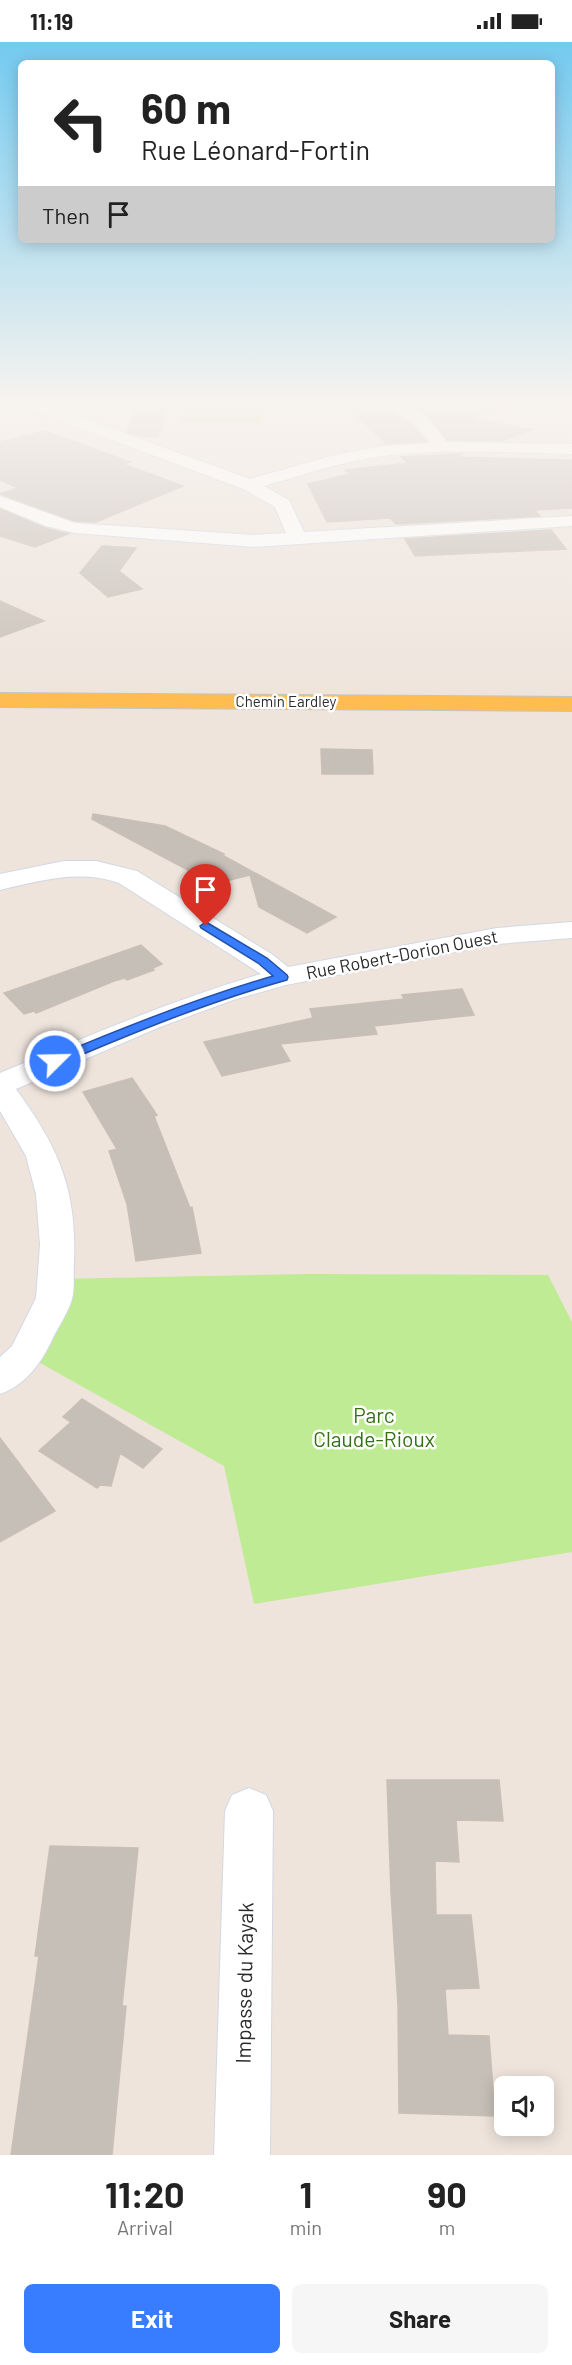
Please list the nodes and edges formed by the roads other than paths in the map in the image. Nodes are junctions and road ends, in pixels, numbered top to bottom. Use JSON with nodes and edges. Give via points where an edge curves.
{"nodes":[{"id":1,"x":275,"y":500,"type":"edge"},
{"id":2,"x":0,"y":501,"type":"edge"},
{"id":3,"x":572,"y":521,"type":"edge"},
{"id":4,"x":297,"y":538,"type":"junction"},
{"id":5,"x":0,"y":700,"type":"edge"},
{"id":6,"x":572,"y":704,"type":"edge"},
{"id":7,"x":0,"y":882,"type":"edge"},
{"id":8,"x":572,"y":930,"type":"edge"},
{"id":9,"x":282,"y":977,"type":"junction"},
{"id":10,"x":0,"y":1086,"type":"edge"},
{"id":11,"x":0,"y":1380,"type":"edge"},
{"id":12,"x":249,"y":1811,"type":"dead end"},
{"id":13,"x":242,"y":2155,"type":"edge"}],
"edges":[{"from":1,"to":4,"type":"street","via":[[283,504]]},
{"from":2,"to":4,"type":"street","via":[[75,528],[222,540]]},
{"from":3,"to":4,"type":"street"},
{"from":5,"to":6,"type":"main road","name":"Chemin Eardley"},
{"from":7,"to":9,"type":"street","via":[[72,867],[111,870],[254,955]]},
{"from":8,"to":9,"type":"street","name":"Rue Robert-Dorion Ouest","via":[[477,939]]},
{"from":9,"to":10,"type":"street","name":"Rue Robert-Dorion Ouest","via":[[150,1021]]},
{"from":10,"to":11,"type":"street","via":[[42,1156],[53,1194],[57,1245],[54,1298],[26,1355]]},
{"from":12,"to":13,"type":"street","name":"Impasse du Kayak"}]}
